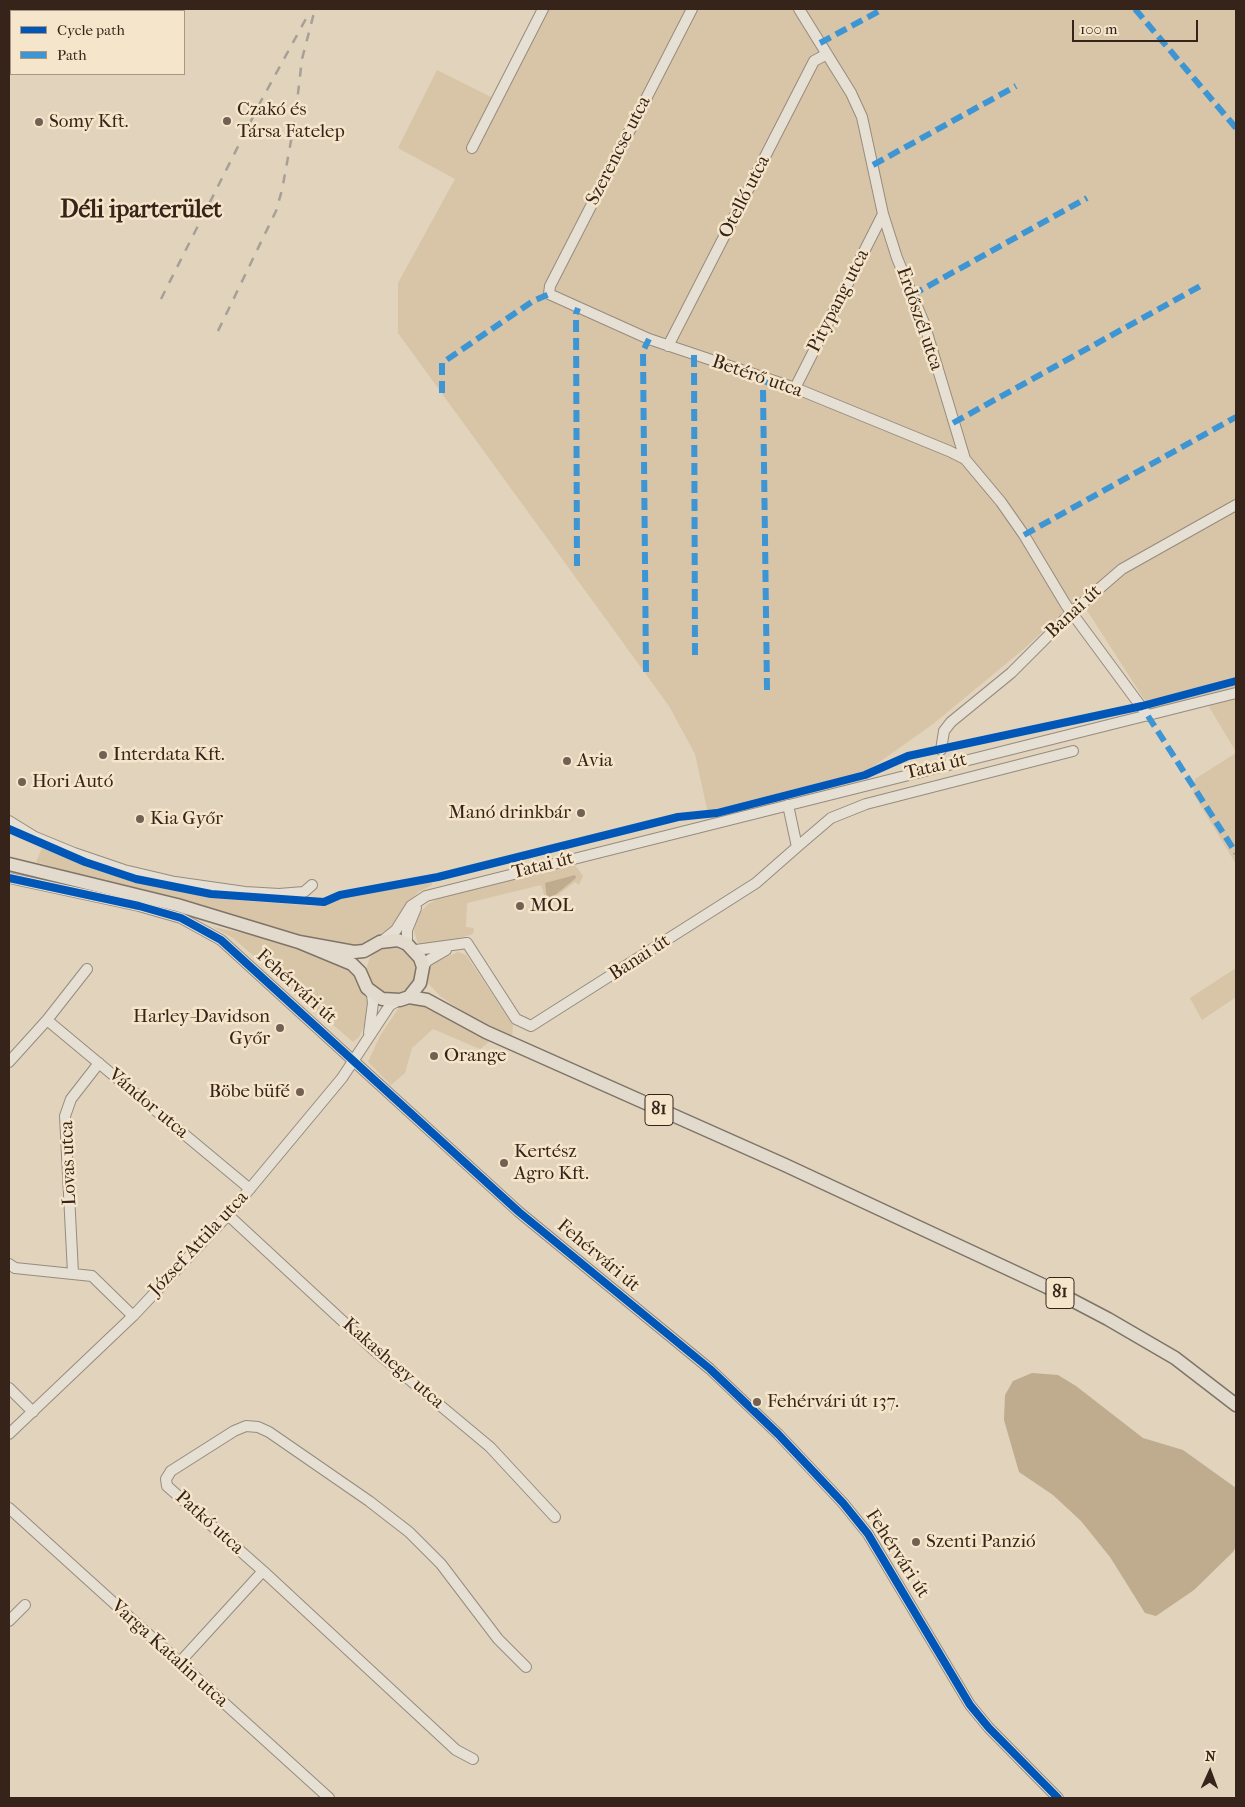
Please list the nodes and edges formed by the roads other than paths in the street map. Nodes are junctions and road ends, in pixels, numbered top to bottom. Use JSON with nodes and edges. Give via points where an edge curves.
{"nodes":[{"id":1,"x":542,"y":9,"type":"edge"},
{"id":2,"x":692,"y":9,"type":"edge"},
{"id":3,"x":799,"y":9,"type":"edge"},
{"id":4,"x":827,"y":54,"type":"junction"},
{"id":5,"x":472,"y":148,"type":"dead end"},
{"id":6,"x":884,"y":214,"type":"junction"},
{"id":7,"x":549,"y":294,"type":"joint"},
{"id":8,"x":668,"y":346,"type":"junction"},
{"id":9,"x":794,"y":388,"type":"junction"},
{"id":10,"x":965,"y":460,"type":"junction"},
{"id":11,"x":1236,"y":505,"type":"edge"},
{"id":12,"x":1072,"y":612,"type":"junction"},
{"id":13,"x":1236,"y":693,"type":"edge"},
{"id":14,"x":1148,"y":716,"type":"junction"},
{"id":15,"x":941,"y":750,"type":"dead end"},
{"id":16,"x":1073,"y":751,"type":"dead end"},
{"id":17,"x":859,"y":786,"type":"junction"},
{"id":18,"x":866,"y":804,"type":"junction"},
{"id":19,"x":788,"y":805,"type":"junction"},
{"id":20,"x":9,"y":821,"type":"edge"},
{"id":21,"x":797,"y":847,"type":"junction"},
{"id":22,"x":9,"y":864,"type":"edge"},
{"id":23,"x":9,"y":878,"type":"edge"},
{"id":24,"x":312,"y":885,"type":"dead end"},
{"id":25,"x":432,"y":894,"type":"junction"},
{"id":26,"x":299,"y":942,"type":"junction"},
{"id":27,"x":467,"y":943,"type":"junction"},
{"id":28,"x":376,"y":945,"type":"junction"},
{"id":29,"x":412,"y":947,"type":"junction"},
{"id":30,"x":87,"y":969,"type":"dead end"},
{"id":31,"x":423,"y":971,"type":"junction"},
{"id":32,"x":365,"y":984,"type":"junction"},
{"id":33,"x":404,"y":998,"type":"junction"},
{"id":34,"x":449,"y":1010,"type":"junction"},
{"id":35,"x":47,"y":1020,"type":"junction"},
{"id":36,"x":369,"y":1036,"type":"junction"},
{"id":37,"x":354,"y":1061,"type":"junction"},
{"id":38,"x":9,"y":1062,"type":"edge"},
{"id":39,"x":99,"y":1063,"type":"junction"},
{"id":40,"x":250,"y":1189,"type":"junction"},
{"id":41,"x":228,"y":1215,"type":"junction"},
{"id":42,"x":9,"y":1264,"type":"edge"},
{"id":43,"x":73,"y":1273,"type":"junction"},
{"id":44,"x":133,"y":1316,"type":"junction"},
{"id":45,"x":9,"y":1388,"type":"edge"},
{"id":46,"x":1236,"y":1405,"type":"edge"},
{"id":47,"x":33,"y":1412,"type":"junction"},
{"id":48,"x":9,"y":1434,"type":"edge"},
{"id":49,"x":9,"y":1508,"type":"edge"},
{"id":50,"x":555,"y":1517,"type":"dead end"},
{"id":51,"x":263,"y":1571,"type":"junction"},
{"id":52,"x":25,"y":1605,"type":"dead end"},
{"id":53,"x":9,"y":1621,"type":"edge"},
{"id":54,"x":179,"y":1663,"type":"junction"},
{"id":55,"x":526,"y":1667,"type":"dead end"},
{"id":56,"x":473,"y":1759,"type":"dead end"},
{"id":57,"x":330,"y":1798,"type":"edge"},
{"id":58,"x":1058,"y":1798,"type":"edge"}],
"edges":[{"from":1,"to":5,"type":"street"},
{"from":2,"to":7,"type":"street","name":"Szerencse utca","via":[[550,286]]},
{"from":3,"to":4,"type":"street","name":"Erdőszél utca"},
{"from":4,"to":6,"type":"street","name":"Erdőszél utca","via":[[862,117]]},
{"from":4,"to":8,"type":"street","name":"Otelló utca","via":[[814,61]]},
{"from":6,"to":9,"type":"street","name":"Pitypang utca"},
{"from":6,"to":10,"type":"street","name":"Erdőszél utca","via":[[897,258],[924,323]]},
{"from":7,"to":8,"type":"street","name":"Betérő utca"},
{"from":8,"to":9,"type":"street","name":"Betérő utca"},
{"from":9,"to":10,"type":"street","name":"Betérő utca"},
{"from":10,"to":12,"type":"street","name":"Erdőszél utca","via":[[1001,502]]},
{"from":11,"to":12,"type":"street","name":"Banai út","via":[[1122,569]]},
{"from":12,"to":14,"type":"street","name":"Erdőszél utca"},
{"from":12,"to":15,"type":"street","name":"Banai út","via":[[1011,672],[950,722],[944,730]]},
{"from":13,"to":14,"type":"street","name":"Tatai út"},
{"from":14,"to":17,"type":"street","name":"Tatai út"},
{"from":16,"to":18,"type":"street","name":"Tatai út"},
{"from":17,"to":18,"type":"street"},
{"from":17,"to":19,"type":"street","name":"Tatai út"},
{"from":18,"to":21,"type":"street","name":"Tatai út","via":[[831,818]]},
{"from":19,"to":21,"type":"street"},
{"from":19,"to":25,"type":"street","name":"Tatai út"},
{"from":20,"to":24,"type":"street","via":[[35,837],[74,853],[124,870],[175,882],[280,894],[304,892]]},
{"from":21,"to":27,"type":"street","name":"Banai út","via":[[756,883],[531,1026],[516,1019]]},
{"from":22,"to":26,"type":"main road","number":"81","via":[[177,905]]},
{"from":23,"to":37,"type":"street","name":"Fehérvári út","via":[[181,918],[221,940]]},
{"from":25,"to":28,"type":"street","name":"Tatai út","via":[[416,901],[396,930]]},
{"from":25,"to":29,"type":"street","via":[[412,915],[407,930]]},
{"from":26,"to":28,"type":"main road","number":"81","via":[[348,952],[364,951]]},
{"from":26,"to":32,"type":"main road","number":"81","via":[[352,964]]},
{"from":27,"to":29,"type":"street"},
{"from":27,"to":31,"type":"street","via":[[433,957]]},
{"from":28,"to":29,"type":"main road","number":"81","via":[[398,940]]},
{"from":28,"to":32,"type":"main road","via":[[362,963]]},
{"from":29,"to":31,"type":"main road","number":"81"},
{"from":30,"to":35,"type":"street"},
{"from":31,"to":33,"type":"main road","via":[[420,983]]},
{"from":31,"to":34,"type":"main road","number":"81","via":[[432,993]]},
{"from":32,"to":33,"type":"main road","number":"81","via":[[382,1000]]},
{"from":32,"to":36,"type":"street","name":"József Attila utca","via":[[373,1004]]},
{"from":33,"to":34,"type":"main road","number":"81","via":[[428,1000]]},
{"from":33,"to":36,"type":"street","name":"József Attila utca","via":[[390,1005]]},
{"from":34,"to":46,"type":"main road","number":"81","via":[[486,1032],[1048,1287],[1175,1358]]},
{"from":35,"to":38,"type":"street"},
{"from":35,"to":39,"type":"street","name":"Vándor utca"},
{"from":36,"to":37,"type":"street","name":"József Attila utca"},
{"from":37,"to":40,"type":"street","name":"József Attila utca"},
{"from":37,"to":58,"type":"street","name":"Fehérvári út","via":[[519,1212],[710,1369],[778,1434],[868,1534],[970,1705]]},
{"from":39,"to":40,"type":"street","name":"Vándor utca"},
{"from":39,"to":43,"type":"street","name":"Lovas utca","via":[[71,1099],[65,1116]]},
{"from":40,"to":41,"type":"street","name":"József Attila utca"},
{"from":41,"to":44,"type":"street","name":"József Attila utca"},
{"from":41,"to":50,"type":"street","name":"Kakashegy utca","via":[[375,1351],[490,1447]]},
{"from":42,"to":43,"type":"street","via":[[14,1268]]},
{"from":43,"to":44,"type":"street","via":[[92,1276],[100,1281]]},
{"from":44,"to":47,"type":"street","name":"József Attila utca"},
{"from":45,"to":47,"type":"street"},
{"from":47,"to":48,"type":"street","name":"József Attila utca"},
{"from":49,"to":54,"type":"street","name":"Varga Katalin utca"},
{"from":51,"to":54,"type":"street"},
{"from":51,"to":55,"type":"street","name":"Patkó utca","via":[[168,1486],[166,1478],[171,1471],[234,1430],[246,1426],[269,1432],[408,1532],[441,1564],[498,1639]]},
{"from":51,"to":56,"type":"street","name":"Patkó utca","via":[[456,1750]]},
{"from":52,"to":53,"type":"street"},
{"from":54,"to":57,"type":"street","name":"Varga Katalin utca"}]}
